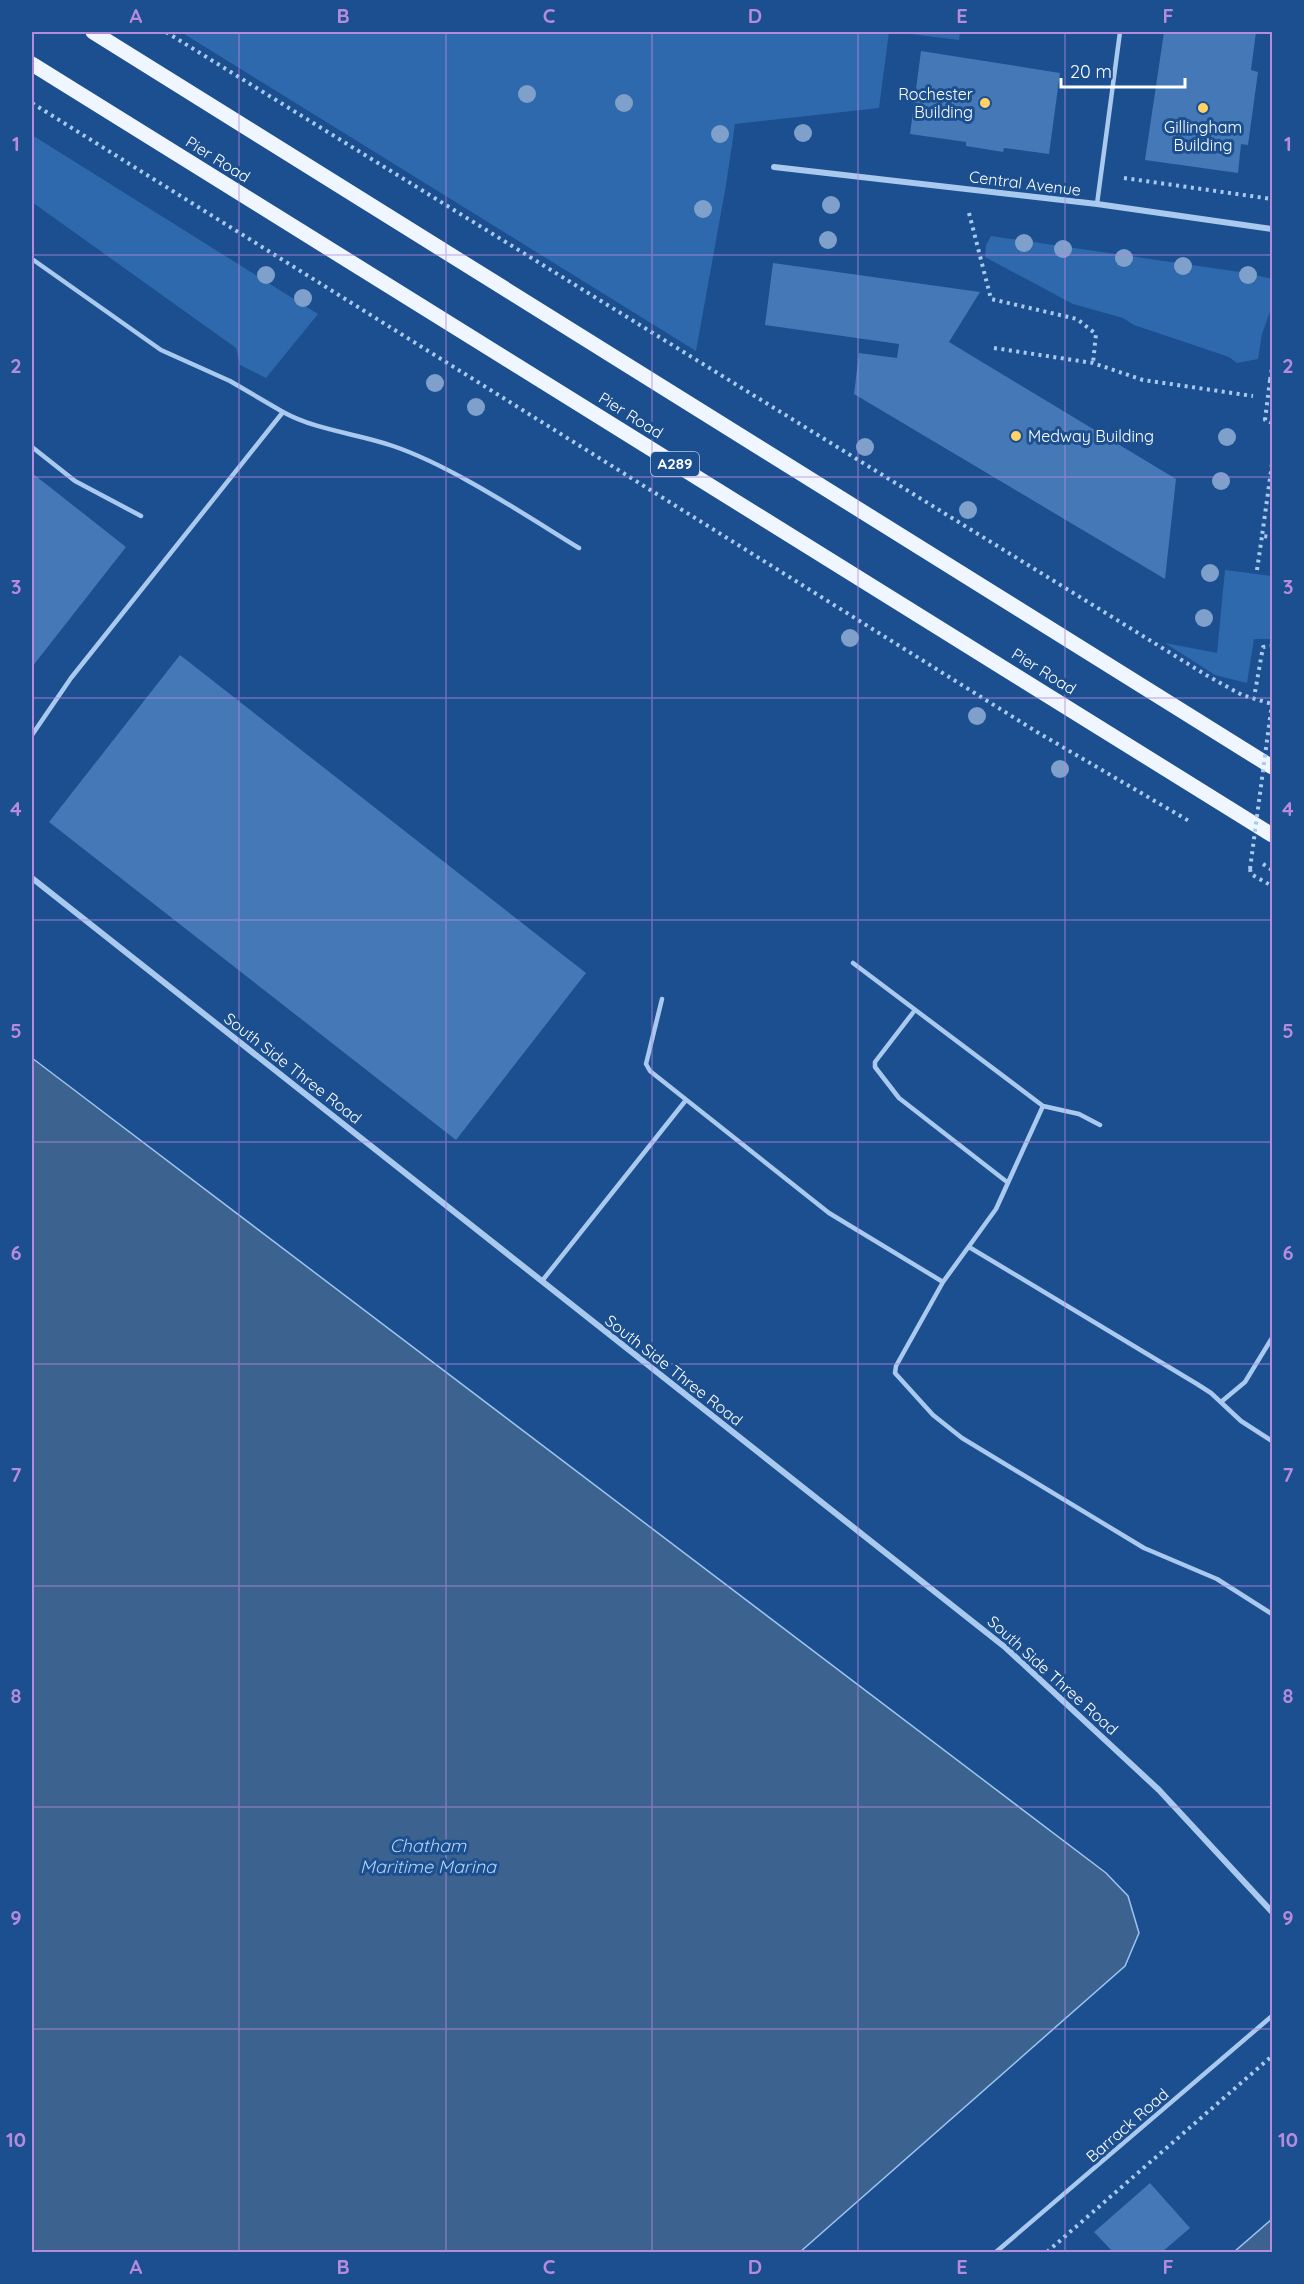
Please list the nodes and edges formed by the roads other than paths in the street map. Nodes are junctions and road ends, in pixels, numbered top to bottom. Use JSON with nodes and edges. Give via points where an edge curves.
{"nodes":[{"id":1,"x":93,"y":32,"type":"edge"},
{"id":2,"x":1120,"y":32,"type":"edge"},
{"id":3,"x":32,"y":64,"type":"edge"},
{"id":4,"x":774,"y":167,"type":"dead end"},
{"id":5,"x":1096,"y":204,"type":"junction"},
{"id":6,"x":1272,"y":229,"type":"edge"},
{"id":7,"x":32,"y":259,"type":"edge"},
{"id":8,"x":283,"y":412,"type":"junction"},
{"id":9,"x":32,"y":447,"type":"edge"},
{"id":10,"x":141,"y":516,"type":"dead end"},
{"id":11,"x":579,"y":548,"type":"dead end"},
{"id":12,"x":32,"y":735,"type":"edge"},
{"id":13,"x":1272,"y":767,"type":"edge"},
{"id":14,"x":1272,"y":835,"type":"edge"},
{"id":15,"x":32,"y":878,"type":"edge"},
{"id":16,"x":853,"y":963,"type":"dead end"},
{"id":17,"x":662,"y":999,"type":"dead end"},
{"id":18,"x":915,"y":1010,"type":"junction"},
{"id":19,"x":686,"y":1100,"type":"junction"},
{"id":20,"x":1043,"y":1106,"type":"junction"},
{"id":21,"x":1100,"y":1125,"type":"dead end"},
{"id":22,"x":1007,"y":1182,"type":"junction"},
{"id":23,"x":969,"y":1247,"type":"junction"},
{"id":24,"x":541,"y":1282,"type":"junction"},
{"id":25,"x":943,"y":1282,"type":"junction"},
{"id":26,"x":1272,"y":1338,"type":"edge"},
{"id":27,"x":1221,"y":1402,"type":"junction"},
{"id":28,"x":1272,"y":1441,"type":"edge"},
{"id":29,"x":1272,"y":1614,"type":"edge"},
{"id":30,"x":1272,"y":1912,"type":"edge"},
{"id":31,"x":1272,"y":2016,"type":"edge"},
{"id":32,"x":996,"y":2253,"type":"edge"}],
"edges":[{"from":1,"to":13,"type":"main road"},
{"from":2,"to":5,"type":"lane"},
{"from":3,"to":14,"type":"main road","name":"Pier Road","number":"A289"},
{"from":4,"to":5,"type":"street","name":"Central Avenue"},
{"from":5,"to":6,"type":"street","name":"Central Avenue"},
{"from":7,"to":8,"type":"lane","via":[[161,350],[230,381]]},
{"from":8,"to":11,"type":"lane","via":[[311,425],[404,450],[464,480]]},
{"from":8,"to":12,"type":"lane","via":[[71,678]]},
{"from":9,"to":10,"type":"lane","via":[[75,481]]},
{"from":15,"to":24,"type":"street","name":"South Side Three Road"},
{"from":16,"to":18,"type":"lane"},
{"from":17,"to":19,"type":"lane","via":[[646,1064]]},
{"from":18,"to":20,"type":"lane"},
{"from":18,"to":22,"type":"lane","via":[[875,1067],[899,1098]]},
{"from":19,"to":24,"type":"lane"},
{"from":19,"to":25,"type":"lane","via":[[829,1213]]},
{"from":20,"to":21,"type":"lane","via":[[1079,1114]]},
{"from":20,"to":22,"type":"lane"},
{"from":22,"to":23,"type":"lane","via":[[996,1209]]},
{"from":23,"to":25,"type":"lane"},
{"from":23,"to":27,"type":"lane"},
{"from":24,"to":30,"type":"street","name":"South Side Three Road","via":[[1006,1648],[1159,1790]]},
{"from":25,"to":29,"type":"lane","via":[[895,1373],[933,1415],[962,1438],[1103,1524],[1144,1548],[1217,1579]]},
{"from":26,"to":27,"type":"lane","via":[[1243,1385]]},
{"from":27,"to":28,"type":"lane"},
{"from":31,"to":32,"type":"lane","name":"Barrack Road"}]}
